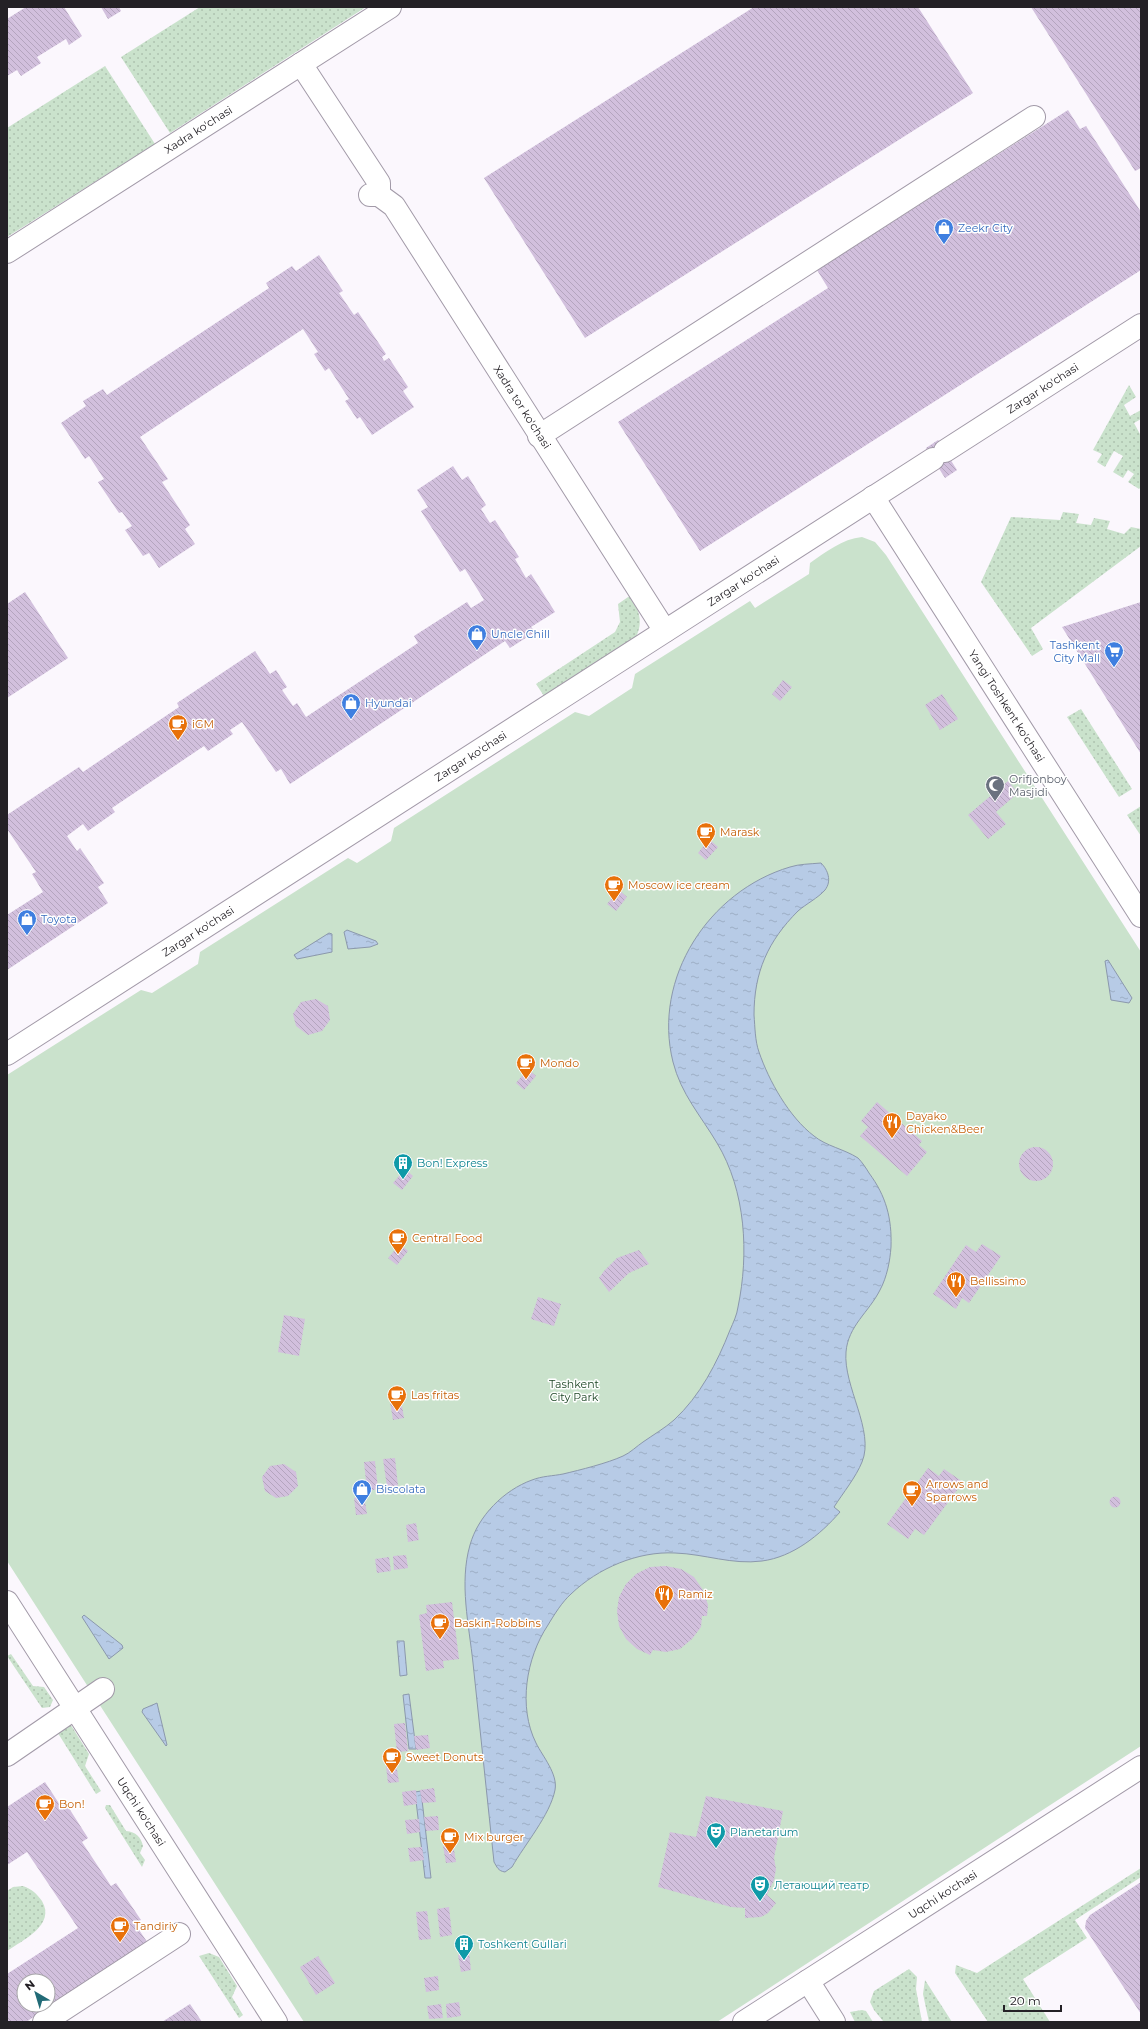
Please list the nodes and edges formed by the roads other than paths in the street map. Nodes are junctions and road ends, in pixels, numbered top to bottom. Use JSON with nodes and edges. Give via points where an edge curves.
{"nodes":[{"id":1,"x":390,"y":7,"type":"edge"},
{"id":2,"x":301,"y":64,"type":"junction"},
{"id":3,"x":1034,"y":117,"type":"dead end"},
{"id":4,"x":7,"y":252,"type":"edge"},
{"id":5,"x":1141,"y":325,"type":"edge"},
{"id":6,"x":540,"y":436,"type":"junction"},
{"id":7,"x":873,"y":497,"type":"junction"},
{"id":8,"x":665,"y":631,"type":"junction"},
{"id":9,"x":1141,"y":916,"type":"edge"},
{"id":10,"x":7,"y":1054,"type":"edge"},
{"id":11,"x":7,"y":1602,"type":"edge"},
{"id":12,"x":103,"y":1689,"type":"dead end"},
{"id":13,"x":75,"y":1708,"type":"junction"},
{"id":14,"x":7,"y":1755,"type":"edge"},
{"id":15,"x":1141,"y":1767,"type":"edge"},
{"id":16,"x":179,"y":1934,"type":"dead end"},
{"id":17,"x":808,"y":1981,"type":"junction"},
{"id":18,"x":44,"y":2022,"type":"edge"},
{"id":19,"x":276,"y":2022,"type":"edge"},
{"id":20,"x":744,"y":2022,"type":"edge"},
{"id":21,"x":834,"y":2022,"type":"edge"}],
"edges":[{"from":1,"to":2,"type":"street","name":"Xadra ko'chasi"},
{"from":2,"to":4,"type":"street","name":"Xadra ko'chasi"},
{"from":2,"to":6,"type":"street","name":"Xadra tor ko'chasi","via":[[379,183],[374,195],[394,206]]},
{"from":3,"to":6,"type":"street"},
{"from":5,"to":7,"type":"street","name":"Zargar ko'chasi"},
{"from":6,"to":8,"type":"street","name":"Xadra tor ko'chasi"},
{"from":7,"to":8,"type":"street","name":"Zargar ko'chasi"},
{"from":7,"to":9,"type":"street","name":"Yangi Toshkent ko'chasi"},
{"from":8,"to":10,"type":"street","name":"Zargar ko'chasi"},
{"from":11,"to":13,"type":"street","name":"Uqchi ko'chasi"},
{"from":12,"to":13,"type":"street"},
{"from":13,"to":14,"type":"street"},
{"from":13,"to":19,"type":"street","name":"Uqchi ko'chasi"},
{"from":15,"to":17,"type":"street","name":"Uqchi ko'chasi"},
{"from":16,"to":18,"type":"street"},
{"from":17,"to":20,"type":"street","name":"Uqchi ko'chasi"},
{"from":17,"to":21,"type":"street"}]}
